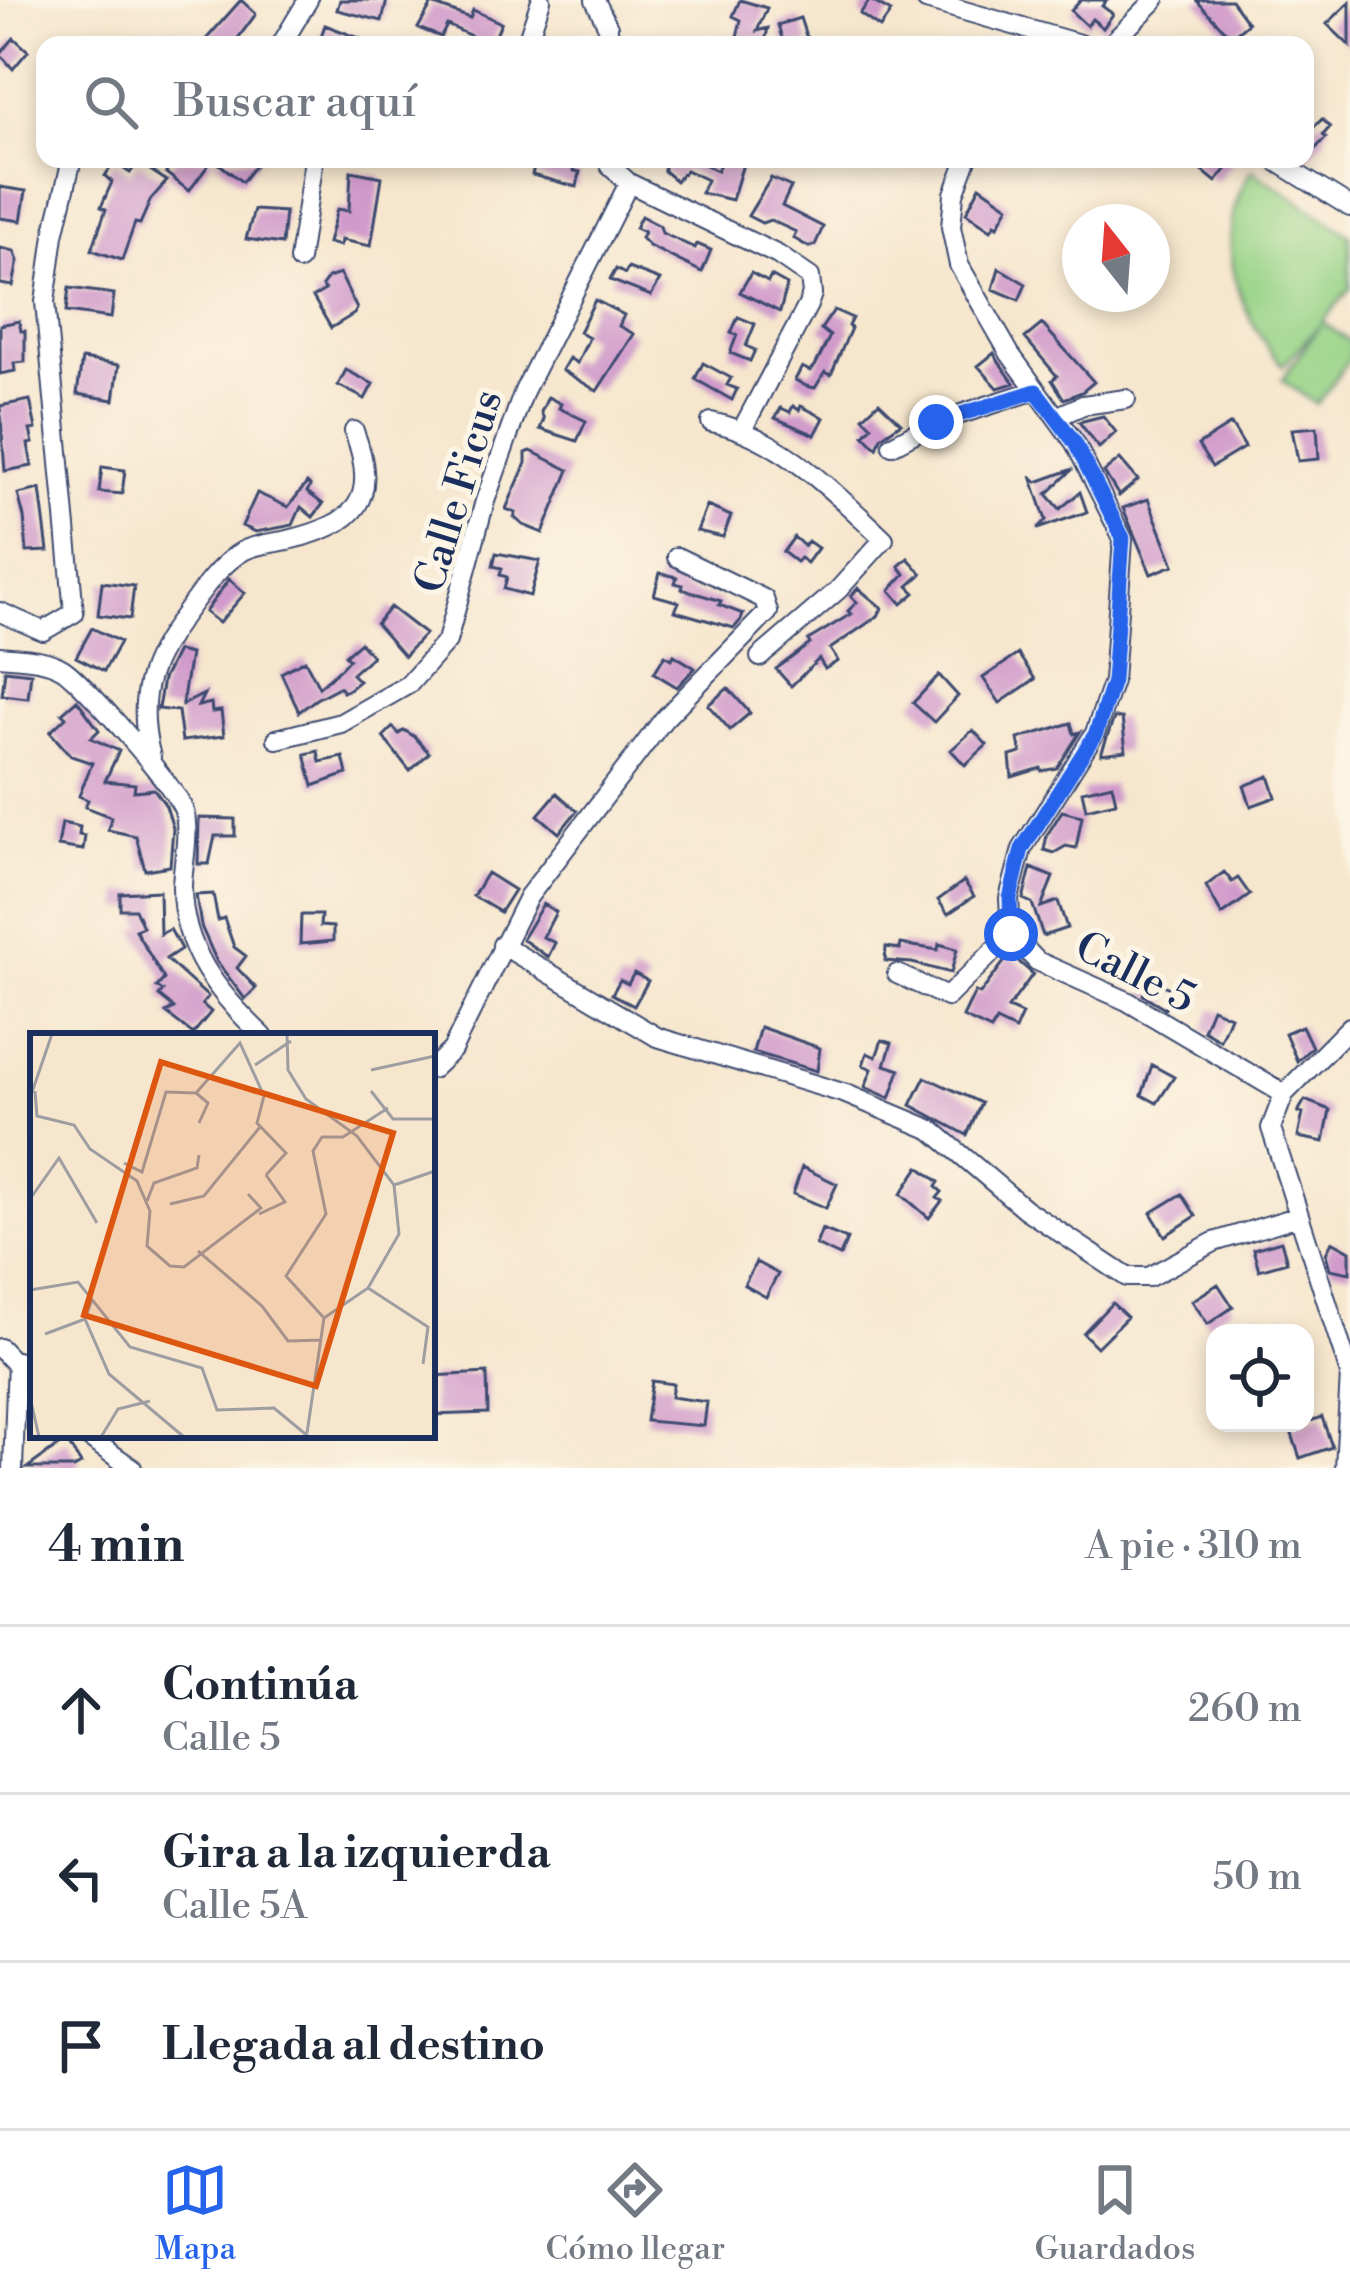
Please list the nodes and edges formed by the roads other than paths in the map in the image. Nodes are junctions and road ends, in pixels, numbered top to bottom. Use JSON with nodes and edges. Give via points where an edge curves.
{"nodes":[{"id":1,"x":308,"y":0,"type":"edge"},
{"id":2,"x":541,"y":0,"type":"edge"},
{"id":3,"x":595,"y":0,"type":"edge"},
{"id":4,"x":926,"y":0,"type":"edge"},
{"id":5,"x":1155,"y":0,"type":"edge"},
{"id":6,"x":286,"y":36,"type":"edge"},
{"id":7,"x":529,"y":36,"type":"edge"},
{"id":8,"x":608,"y":36,"type":"edge"},
{"id":9,"x":1052,"y":36,"type":"edge"},
{"id":10,"x":1119,"y":36,"type":"edge"},
{"id":11,"x":70,"y":168,"type":"edge"},
{"id":12,"x":313,"y":168,"type":"edge"},
{"id":13,"x":612,"y":168,"type":"edge"},
{"id":14,"x":964,"y":168,"type":"edge"},
{"id":15,"x":1288,"y":168,"type":"edge"},
{"id":16,"x":629,"y":183,"type":"junction"},
{"id":17,"x":1350,"y":206,"type":"edge"},
{"id":18,"x":299,"y":260,"type":"dead end"},
{"id":19,"x":1036,"y":391,"type":"junction"},
{"id":20,"x":1126,"y":399,"type":"dead end"},
{"id":21,"x":1055,"y":417,"type":"junction"},
{"id":22,"x":711,"y":422,"type":"dead end"},
{"id":23,"x":743,"y":428,"type":"junction"},
{"id":24,"x":354,"y":431,"type":"dead end"},
{"id":25,"x":892,"y":445,"type":"dead end"},
{"id":26,"x":677,"y":557,"type":"dead end"},
{"id":27,"x":0,"y":612,"type":"edge"},
{"id":28,"x":0,"y":656,"type":"edge"},
{"id":29,"x":760,"y":657,"type":"dead end"},
{"id":30,"x":277,"y":739,"type":"dead end"},
{"id":31,"x":152,"y":761,"type":"junction"},
{"id":32,"x":1011,"y":934,"type":"junction"},
{"id":33,"x":502,"y":945,"type":"junction"},
{"id":34,"x":897,"y":974,"type":"dead end"},
{"id":35,"x":1350,"y":1027,"type":"edge"},
{"id":36,"x":260,"y":1033,"type":"edge"},
{"id":37,"x":435,"y":1067,"type":"edge"},
{"id":38,"x":1284,"y":1094,"type":"junction"},
{"id":39,"x":1298,"y":1216,"type":"junction"},
{"id":40,"x":0,"y":1348,"type":"edge"},
{"id":41,"x":17,"y":1361,"type":"junction"},
{"id":42,"x":30,"y":1378,"type":"edge"},
{"id":43,"x":89,"y":1438,"type":"edge"},
{"id":44,"x":13,"y":1468,"type":"edge"},
{"id":45,"x":132,"y":1468,"type":"edge"},
{"id":46,"x":1345,"y":1468,"type":"edge"}],
"edges":[{"from":1,"to":6,"type":"street"},
{"from":2,"to":7,"type":"street"},
{"from":3,"to":8,"type":"street"},
{"from":4,"to":9,"type":"street"},
{"from":5,"to":10,"type":"street"},
{"from":11,"to":27,"type":"street","via":[[45,302],[74,613],[43,631]]},
{"from":12,"to":18,"type":"street"},
{"from":13,"to":16,"type":"street"},
{"from":14,"to":19,"type":"street","via":[[951,227],[959,266]]},
{"from":15,"to":17,"type":"street"},
{"from":16,"to":23,"type":"street","via":[[810,277],[808,305]]},
{"from":16,"to":30,"type":"street","name":"Calle Ficus","via":[[524,391],[447,641],[410,684],[340,723]]},
{"from":19,"to":21,"type":"street"},
{"from":19,"to":25,"type":"street","via":[[936,422]]},
{"from":20,"to":21,"type":"street"},
{"from":21,"to":32,"type":"street","via":[[1123,538],[1113,681],[1096,733],[1022,849]]},
{"from":22,"to":23,"type":"street"},
{"from":23,"to":29,"type":"street","via":[[828,486],[884,539]]},
{"from":24,"to":31,"type":"street","via":[[368,483],[360,502],[315,534],[244,550],[205,585],[157,651],[145,710]]},
{"from":26,"to":33,"type":"street","via":[[764,598],[768,612],[664,718],[528,898]]},
{"from":28,"to":31,"type":"street","via":[[63,669]]},
{"from":31,"to":36,"type":"street","via":[[184,811],[182,905],[198,958],[226,1002]]},
{"from":32,"to":34,"type":"street","via":[[947,997]]},
{"from":32,"to":38,"type":"street","name":"Calle 5","via":[[1037,961],[1126,1001]]},
{"from":33,"to":37,"type":"street","via":[[452,1050]]},
{"from":33,"to":39,"type":"street","via":[[657,1037],[846,1094],[932,1130],[1025,1210],[1127,1277],[1149,1277],[1214,1242]]},
{"from":35,"to":38,"type":"street"},
{"from":38,"to":39,"type":"street","via":[[1271,1128]]},
{"from":39,"to":46,"type":"street","via":[[1350,1374]]},
{"from":40,"to":41,"type":"street"},
{"from":41,"to":42,"type":"street"},
{"from":41,"to":44,"type":"street"},
{"from":43,"to":45,"type":"street"}]}
